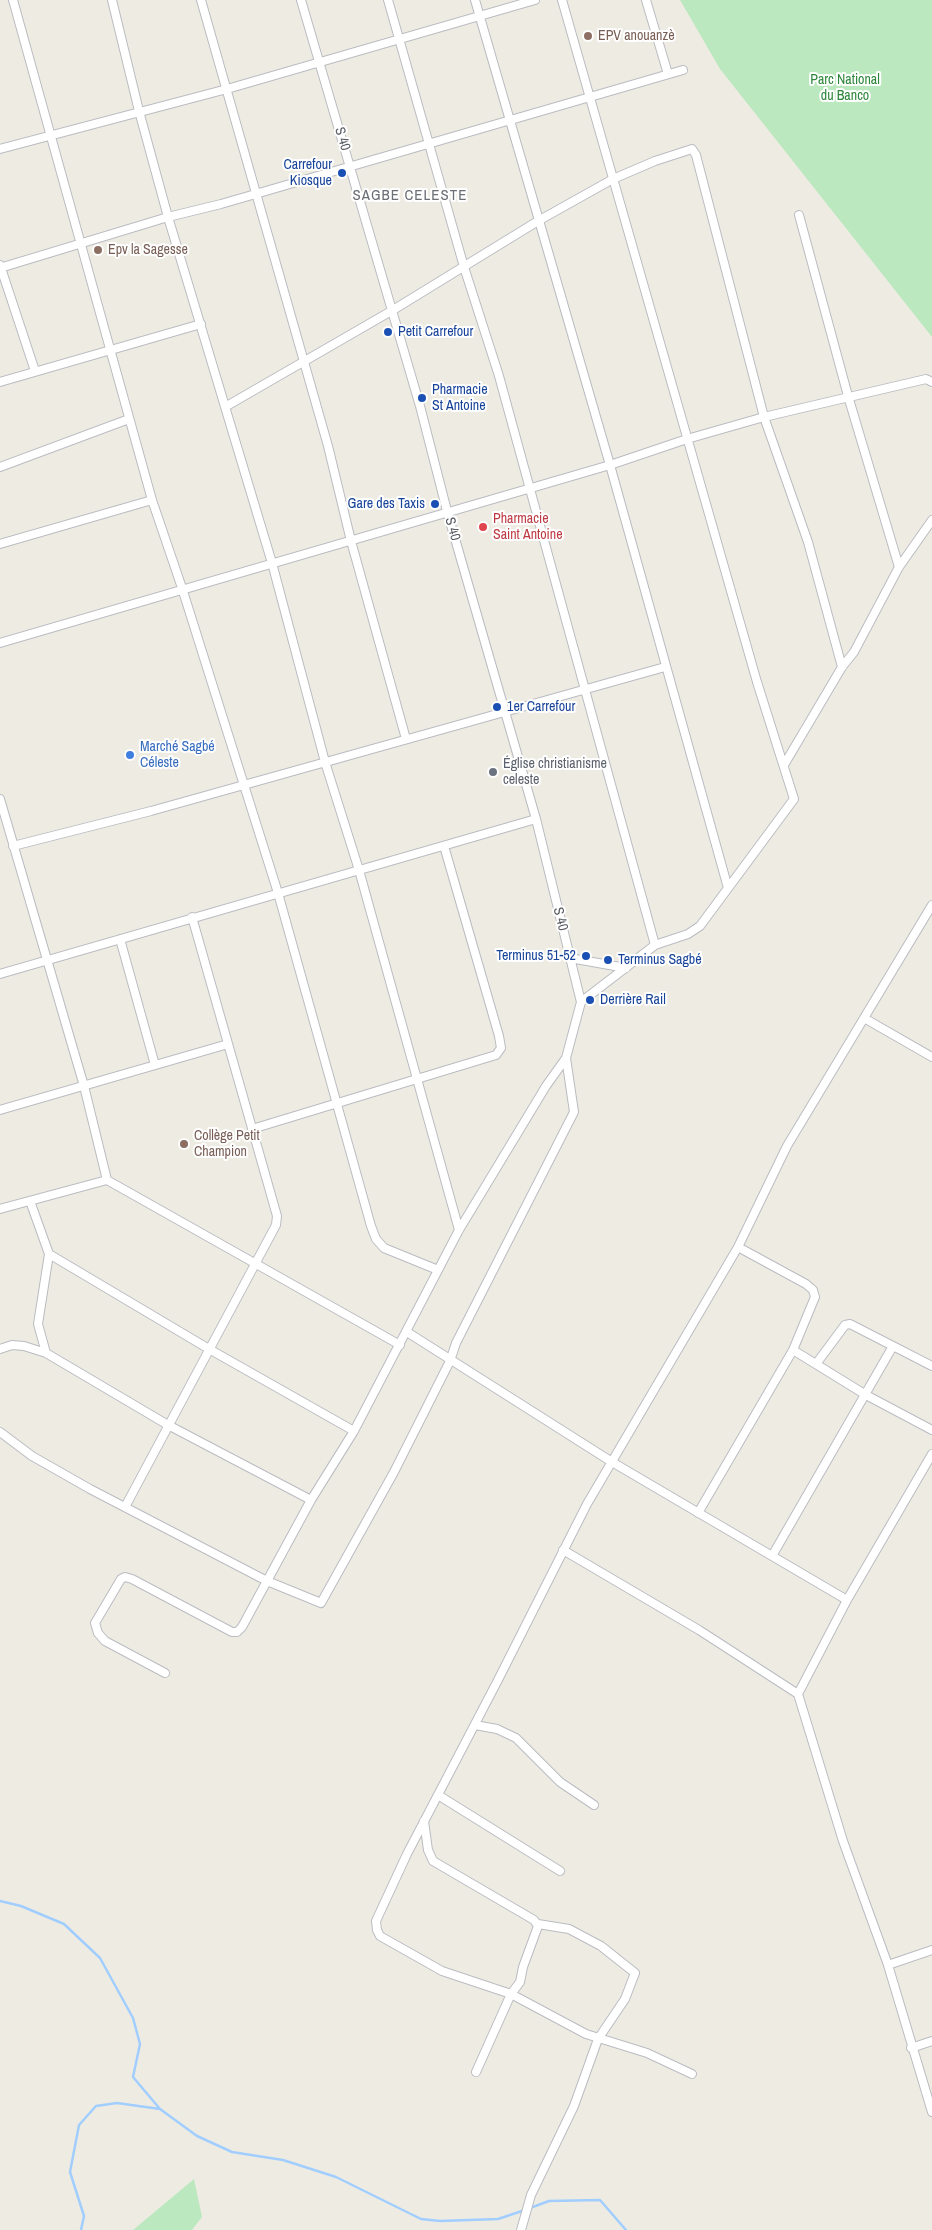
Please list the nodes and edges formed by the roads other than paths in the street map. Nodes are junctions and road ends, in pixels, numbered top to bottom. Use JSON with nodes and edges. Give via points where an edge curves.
{"nodes":[{"id":1,"x":13,"y":0,"type":"edge"},
{"id":2,"x":112,"y":0,"type":"edge"},
{"id":3,"x":202,"y":0,"type":"edge"},
{"id":4,"x":300,"y":0,"type":"edge"},
{"id":5,"x":388,"y":0,"type":"edge"},
{"id":6,"x":475,"y":0,"type":"edge"},
{"id":7,"x":534,"y":0,"type":"edge"},
{"id":8,"x":562,"y":0,"type":"edge"},
{"id":9,"x":646,"y":0,"type":"edge"},
{"id":10,"x":479,"y":16,"type":"junction"},
{"id":11,"x":399,"y":38,"type":"junction"},
{"id":12,"x":318,"y":61,"type":"junction"},
{"id":13,"x":682,"y":70,"type":"dead end"},
{"id":14,"x":668,"y":74,"type":"junction"},
{"id":15,"x":227,"y":88,"type":"junction"},
{"id":16,"x":591,"y":97,"type":"junction"},
{"id":17,"x":139,"y":112,"type":"junction"},
{"id":18,"x":509,"y":119,"type":"junction"},
{"id":19,"x":51,"y":137,"type":"junction"},
{"id":20,"x":429,"y":143,"type":"junction"},
{"id":21,"x":0,"y":149,"type":"edge"},
{"id":22,"x":350,"y":166,"type":"junction"},
{"id":23,"x":613,"y":179,"type":"junction"},
{"id":24,"x":257,"y":194,"type":"junction"},
{"id":25,"x":799,"y":215,"type":"dead end"},
{"id":26,"x":168,"y":217,"type":"junction"},
{"id":27,"x":538,"y":221,"type":"junction"},
{"id":28,"x":82,"y":244,"type":"junction"},
{"id":29,"x":0,"y":266,"type":"edge"},
{"id":30,"x":464,"y":267,"type":"junction"},
{"id":31,"x":393,"y":310,"type":"junction"},
{"id":32,"x":201,"y":324,"type":"junction"},
{"id":33,"x":110,"y":351,"type":"junction"},
{"id":34,"x":303,"y":361,"type":"junction"},
{"id":35,"x":35,"y":371,"type":"junction"},
{"id":36,"x":0,"y":382,"type":"edge"},
{"id":37,"x":932,"y":382,"type":"edge"},
{"id":38,"x":848,"y":396,"type":"junction"},
{"id":39,"x":225,"y":407,"type":"junction"},
{"id":40,"x":764,"y":417,"type":"junction"},
{"id":41,"x":129,"y":419,"type":"junction"},
{"id":42,"x":687,"y":439,"type":"junction"},
{"id":43,"x":610,"y":465,"type":"junction"},
{"id":44,"x":0,"y":468,"type":"edge"},
{"id":45,"x":530,"y":487,"type":"junction"},
{"id":46,"x":152,"y":500,"type":"junction"},
{"id":47,"x":447,"y":511,"type":"junction"},
{"id":48,"x":932,"y":520,"type":"edge"},
{"id":49,"x":351,"y":541,"type":"junction"},
{"id":50,"x":0,"y":544,"type":"edge"},
{"id":51,"x":272,"y":563,"type":"junction"},
{"id":52,"x":899,"y":567,"type":"junction"},
{"id":53,"x":182,"y":588,"type":"junction"},
{"id":54,"x":0,"y":643,"type":"edge"},
{"id":55,"x":665,"y":667,"type":"junction"},
{"id":56,"x":842,"y":667,"type":"junction"},
{"id":57,"x":586,"y":690,"type":"junction"},
{"id":58,"x":506,"y":712,"type":"junction"},
{"id":59,"x":406,"y":740,"type":"junction"},
{"id":60,"x":325,"y":762,"type":"junction"},
{"id":61,"x":784,"y":765,"type":"junction"},
{"id":62,"x":243,"y":785,"type":"junction"},
{"id":63,"x":0,"y":800,"type":"edge"},
{"id":64,"x":536,"y":819,"type":"junction"},
{"id":65,"x":13,"y":846,"type":"junction"},
{"id":66,"x":444,"y":846,"type":"junction"},
{"id":67,"x":359,"y":870,"type":"junction"},
{"id":68,"x":728,"y":888,"type":"junction"},
{"id":69,"x":278,"y":893,"type":"junction"},
{"id":70,"x":932,"y":905,"type":"edge"},
{"id":71,"x":192,"y":917,"type":"junction"},
{"id":72,"x":120,"y":939,"type":"junction"},
{"id":73,"x":655,"y":945,"type":"junction"},
{"id":74,"x":570,"y":958,"type":"junction"},
{"id":75,"x":48,"y":960,"type":"junction"},
{"id":76,"x":626,"y":968,"type":"junction"},
{"id":77,"x":0,"y":974,"type":"edge"},
{"id":78,"x":581,"y":1002,"type":"junction"},
{"id":79,"x":864,"y":1018,"type":"junction"},
{"id":80,"x":228,"y":1044,"type":"junction"},
{"id":81,"x":932,"y":1057,"type":"edge"},
{"id":82,"x":566,"y":1058,"type":"junction"},
{"id":83,"x":155,"y":1065,"type":"junction"},
{"id":84,"x":417,"y":1078,"type":"junction"},
{"id":85,"x":84,"y":1086,"type":"junction"},
{"id":86,"x":337,"y":1102,"type":"junction"},
{"id":87,"x":0,"y":1110,"type":"edge"},
{"id":88,"x":252,"y":1129,"type":"junction"},
{"id":89,"x":107,"y":1180,"type":"junction"},
{"id":90,"x":30,"y":1201,"type":"junction"},
{"id":91,"x":0,"y":1209,"type":"edge"},
{"id":92,"x":459,"y":1230,"type":"junction"},
{"id":93,"x":738,"y":1247,"type":"junction"},
{"id":94,"x":49,"y":1254,"type":"junction"},
{"id":95,"x":255,"y":1265,"type":"junction"},
{"id":96,"x":438,"y":1270,"type":"junction"},
{"id":97,"x":407,"y":1332,"type":"junction"},
{"id":98,"x":400,"y":1345,"type":"junction"},
{"id":99,"x":893,"y":1346,"type":"junction"},
{"id":100,"x":0,"y":1349,"type":"edge"},
{"id":101,"x":209,"y":1349,"type":"junction"},
{"id":102,"x":793,"y":1350,"type":"junction"},
{"id":103,"x":46,"y":1353,"type":"junction"},
{"id":104,"x":450,"y":1361,"type":"junction"},
{"id":105,"x":816,"y":1364,"type":"junction"},
{"id":106,"x":932,"y":1366,"type":"edge"},
{"id":107,"x":866,"y":1395,"type":"junction"},
{"id":108,"x":168,"y":1424,"type":"junction"},
{"id":109,"x":932,"y":1430,"type":"edge"},
{"id":110,"x":354,"y":1431,"type":"junction"},
{"id":111,"x":0,"y":1432,"type":"edge"},
{"id":112,"x":932,"y":1454,"type":"edge"},
{"id":113,"x":612,"y":1462,"type":"junction"},
{"id":114,"x":311,"y":1500,"type":"junction"},
{"id":115,"x":125,"y":1507,"type":"junction"},
{"id":116,"x":698,"y":1513,"type":"junction"},
{"id":117,"x":563,"y":1550,"type":"junction"},
{"id":118,"x":772,"y":1556,"type":"junction"},
{"id":119,"x":267,"y":1581,"type":"junction"},
{"id":120,"x":847,"y":1600,"type":"junction"},
{"id":121,"x":165,"y":1673,"type":"dead end"},
{"id":122,"x":798,"y":1694,"type":"junction"},
{"id":123,"x":476,"y":1725,"type":"junction"},
{"id":124,"x":438,"y":1795,"type":"junction"},
{"id":125,"x":594,"y":1805,"type":"dead end"},
{"id":126,"x":424,"y":1821,"type":"junction"},
{"id":127,"x":560,"y":1871,"type":"dead end"},
{"id":128,"x":538,"y":1924,"type":"junction"},
{"id":129,"x":932,"y":1950,"type":"edge"},
{"id":130,"x":888,"y":1965,"type":"junction"},
{"id":131,"x":511,"y":1994,"type":"junction"},
{"id":132,"x":598,"y":2039,"type":"junction"},
{"id":133,"x":932,"y":2041,"type":"edge"},
{"id":134,"x":911,"y":2048,"type":"junction"},
{"id":135,"x":476,"y":2072,"type":"dead end"},
{"id":136,"x":692,"y":2074,"type":"dead end"},
{"id":137,"x":932,"y":2112,"type":"edge"},
{"id":138,"x":520,"y":2230,"type":"edge"}],
"edges":[{"from":1,"to":19,"type":"street"},
{"from":2,"to":17,"type":"street"},
{"from":3,"to":15,"type":"street"},
{"from":4,"to":12,"type":"street","name":"S 40"},
{"from":5,"to":11,"type":"street"},
{"from":6,"to":10,"type":"street"},
{"from":7,"to":10,"type":"street"},
{"from":8,"to":16,"type":"street"},
{"from":9,"to":14,"type":"street"},
{"from":10,"to":11,"type":"street"},
{"from":10,"to":18,"type":"street"},
{"from":11,"to":12,"type":"street"},
{"from":11,"to":20,"type":"street"},
{"from":12,"to":15,"type":"street"},
{"from":12,"to":22,"type":"street","name":"S 40"},
{"from":13,"to":14,"type":"street"},
{"from":14,"to":16,"type":"street"},
{"from":15,"to":17,"type":"street"},
{"from":15,"to":24,"type":"street"},
{"from":16,"to":18,"type":"street"},
{"from":16,"to":23,"type":"street"},
{"from":17,"to":19,"type":"street"},
{"from":17,"to":26,"type":"street"},
{"from":18,"to":20,"type":"street"},
{"from":18,"to":27,"type":"street"},
{"from":19,"to":21,"type":"street"},
{"from":19,"to":28,"type":"street"},
{"from":20,"to":22,"type":"street"},
{"from":20,"to":30,"type":"street"},
{"from":22,"to":24,"type":"street"},
{"from":22,"to":31,"type":"street","name":"S 40"},
{"from":23,"to":27,"type":"street"},
{"from":23,"to":40,"type":"street","via":[[689,149],[694,151]]},
{"from":23,"to":42,"type":"street"},
{"from":24,"to":26,"type":"street"},
{"from":24,"to":34,"type":"street"},
{"from":25,"to":38,"type":"street"},
{"from":26,"to":28,"type":"street"},
{"from":26,"to":32,"type":"street"},
{"from":27,"to":30,"type":"street"},
{"from":27,"to":43,"type":"street"},
{"from":28,"to":29,"type":"street"},
{"from":28,"to":33,"type":"street"},
{"from":29,"to":35,"type":"street"},
{"from":30,"to":31,"type":"street"},
{"from":30,"to":45,"type":"street"},
{"from":31,"to":34,"type":"street"},
{"from":31,"to":47,"type":"street","name":"S 40"},
{"from":32,"to":33,"type":"street"},
{"from":32,"to":39,"type":"street"},
{"from":33,"to":35,"type":"street"},
{"from":33,"to":41,"type":"street"},
{"from":34,"to":39,"type":"street"},
{"from":34,"to":49,"type":"street"},
{"from":35,"to":36,"type":"street"},
{"from":37,"to":38,"type":"street","via":[[926,379]]},
{"from":38,"to":40,"type":"street"},
{"from":38,"to":52,"type":"street"},
{"from":39,"to":51,"type":"street"},
{"from":40,"to":42,"type":"street"},
{"from":40,"to":56,"type":"street","via":[[808,542]]},
{"from":41,"to":44,"type":"street"},
{"from":41,"to":46,"type":"street"},
{"from":42,"to":43,"type":"street"},
{"from":42,"to":61,"type":"street"},
{"from":43,"to":45,"type":"street"},
{"from":43,"to":55,"type":"street"},
{"from":45,"to":47,"type":"street"},
{"from":45,"to":57,"type":"street"},
{"from":46,"to":50,"type":"street"},
{"from":46,"to":53,"type":"street"},
{"from":47,"to":49,"type":"street"},
{"from":47,"to":58,"type":"street","name":"S 40"},
{"from":48,"to":52,"type":"street"},
{"from":49,"to":51,"type":"street"},
{"from":49,"to":59,"type":"street"},
{"from":51,"to":53,"type":"street"},
{"from":51,"to":60,"type":"street"},
{"from":52,"to":56,"type":"street","via":[[854,652]]},
{"from":53,"to":54,"type":"street"},
{"from":53,"to":62,"type":"street"},
{"from":55,"to":57,"type":"street"},
{"from":55,"to":68,"type":"street"},
{"from":56,"to":61,"type":"street"},
{"from":57,"to":58,"type":"street"},
{"from":57,"to":73,"type":"street"},
{"from":58,"to":59,"type":"street"},
{"from":58,"to":64,"type":"street","name":"S 40"},
{"from":59,"to":60,"type":"street"},
{"from":60,"to":62,"type":"street"},
{"from":60,"to":67,"type":"street"},
{"from":61,"to":68,"type":"street","via":[[794,800]]},
{"from":62,"to":65,"type":"street"},
{"from":62,"to":69,"type":"street"},
{"from":63,"to":65,"type":"street"},
{"from":64,"to":66,"type":"street"},
{"from":64,"to":74,"type":"street","name":"S 40"},
{"from":65,"to":75,"type":"street"},
{"from":66,"to":67,"type":"street"},
{"from":66,"to":84,"type":"street","via":[[501,1048],[496,1055],[484,1060]]},
{"from":67,"to":69,"type":"street"},
{"from":67,"to":84,"type":"street"},
{"from":68,"to":73,"type":"street","via":[[700,926],[688,934]]},
{"from":69,"to":71,"type":"street"},
{"from":69,"to":86,"type":"street"},
{"from":70,"to":79,"type":"street"},
{"from":71,"to":72,"type":"street"},
{"from":71,"to":80,"type":"street"},
{"from":72,"to":75,"type":"street"},
{"from":72,"to":83,"type":"street"},
{"from":73,"to":76,"type":"street"},
{"from":74,"to":76,"type":"street"},
{"from":74,"to":78,"type":"street","name":"S 40"},
{"from":75,"to":77,"type":"street"},
{"from":75,"to":85,"type":"street"},
{"from":76,"to":78,"type":"street"},
{"from":78,"to":82,"type":"street"},
{"from":79,"to":81,"type":"street"},
{"from":79,"to":93,"type":"street","via":[[787,1146]]},
{"from":80,"to":83,"type":"street"},
{"from":80,"to":88,"type":"street"},
{"from":82,"to":92,"type":"street"},
{"from":82,"to":104,"type":"street","via":[[574,1112],[456,1343]]},
{"from":83,"to":85,"type":"street"},
{"from":84,"to":86,"type":"street"},
{"from":84,"to":92,"type":"street"},
{"from":85,"to":87,"type":"street"},
{"from":85,"to":89,"type":"street"},
{"from":86,"to":88,"type":"street"},
{"from":86,"to":96,"type":"street","via":[[376,1238],[384,1248]]},
{"from":88,"to":95,"type":"street","via":[[276,1216],[276,1225]]},
{"from":89,"to":90,"type":"street"},
{"from":89,"to":95,"type":"street"},
{"from":90,"to":91,"type":"street"},
{"from":90,"to":94,"type":"street"},
{"from":92,"to":96,"type":"street"},
{"from":93,"to":102,"type":"street","via":[[813,1290],[816,1297],[813,1307]]},
{"from":93,"to":113,"type":"street"},
{"from":94,"to":101,"type":"street"},
{"from":94,"to":103,"type":"street","via":[[38,1324]]},
{"from":95,"to":98,"type":"street"},
{"from":95,"to":101,"type":"street"},
{"from":96,"to":97,"type":"street"},
{"from":97,"to":98,"type":"street"},
{"from":97,"to":104,"type":"street"},
{"from":98,"to":110,"type":"street"},
{"from":99,"to":105,"type":"street","via":[[850,1324],[845,1325]]},
{"from":99,"to":106,"type":"street"},
{"from":99,"to":107,"type":"street"},
{"from":100,"to":103,"type":"street","via":[[24,1346]]},
{"from":101,"to":108,"type":"street"},
{"from":101,"to":110,"type":"street"},
{"from":102,"to":105,"type":"street"},
{"from":102,"to":116,"type":"street"},
{"from":103,"to":108,"type":"street"},
{"from":104,"to":113,"type":"street"},
{"from":104,"to":119,"type":"street","via":[[394,1472],[321,1603]]},
{"from":105,"to":107,"type":"street"},
{"from":107,"to":109,"type":"street"},
{"from":107,"to":118,"type":"street"},
{"from":108,"to":114,"type":"street"},
{"from":108,"to":115,"type":"street"},
{"from":110,"to":114,"type":"street"},
{"from":111,"to":115,"type":"street","via":[[32,1456]]},
{"from":112,"to":120,"type":"street"},
{"from":113,"to":116,"type":"street"},
{"from":113,"to":117,"type":"street"},
{"from":114,"to":119,"type":"street"},
{"from":115,"to":119,"type":"street"},
{"from":116,"to":118,"type":"street"},
{"from":117,"to":122,"type":"street","via":[[699,1630]]},
{"from":117,"to":123,"type":"street"},
{"from":118,"to":120,"type":"street"},
{"from":119,"to":121,"type":"street","via":[[242,1627],[238,1632],[232,1632],[132,1579],[121,1579],[95,1623],[98,1633],[106,1641]]},
{"from":120,"to":122,"type":"street"},
{"from":122,"to":130,"type":"street","via":[[843,1841]]},
{"from":123,"to":124,"type":"street"},
{"from":123,"to":125,"type":"street","via":[[497,1729],[516,1738],[560,1782]]},
{"from":124,"to":126,"type":"street"},
{"from":124,"to":127,"type":"street"},
{"from":126,"to":128,"type":"street","via":[[428,1850],[434,1861]]},
{"from":126,"to":131,"type":"street","via":[[382,1905],[376,1921],[377,1930],[390,1943],[442,1971]]},
{"from":128,"to":131,"type":"street","via":[[520,1982]]},
{"from":128,"to":132,"type":"street","via":[[569,1929],[601,1946],[635,1973],[625,1999]]},
{"from":129,"to":130,"type":"street"},
{"from":130,"to":134,"type":"street"},
{"from":131,"to":132,"type":"street"},
{"from":131,"to":135,"type":"street"},
{"from":132,"to":136,"type":"street","via":[[647,2054]]},
{"from":132,"to":138,"type":"street","via":[[574,2106],[530,2195]]},
{"from":133,"to":134,"type":"street"},
{"from":134,"to":137,"type":"street"}]}
